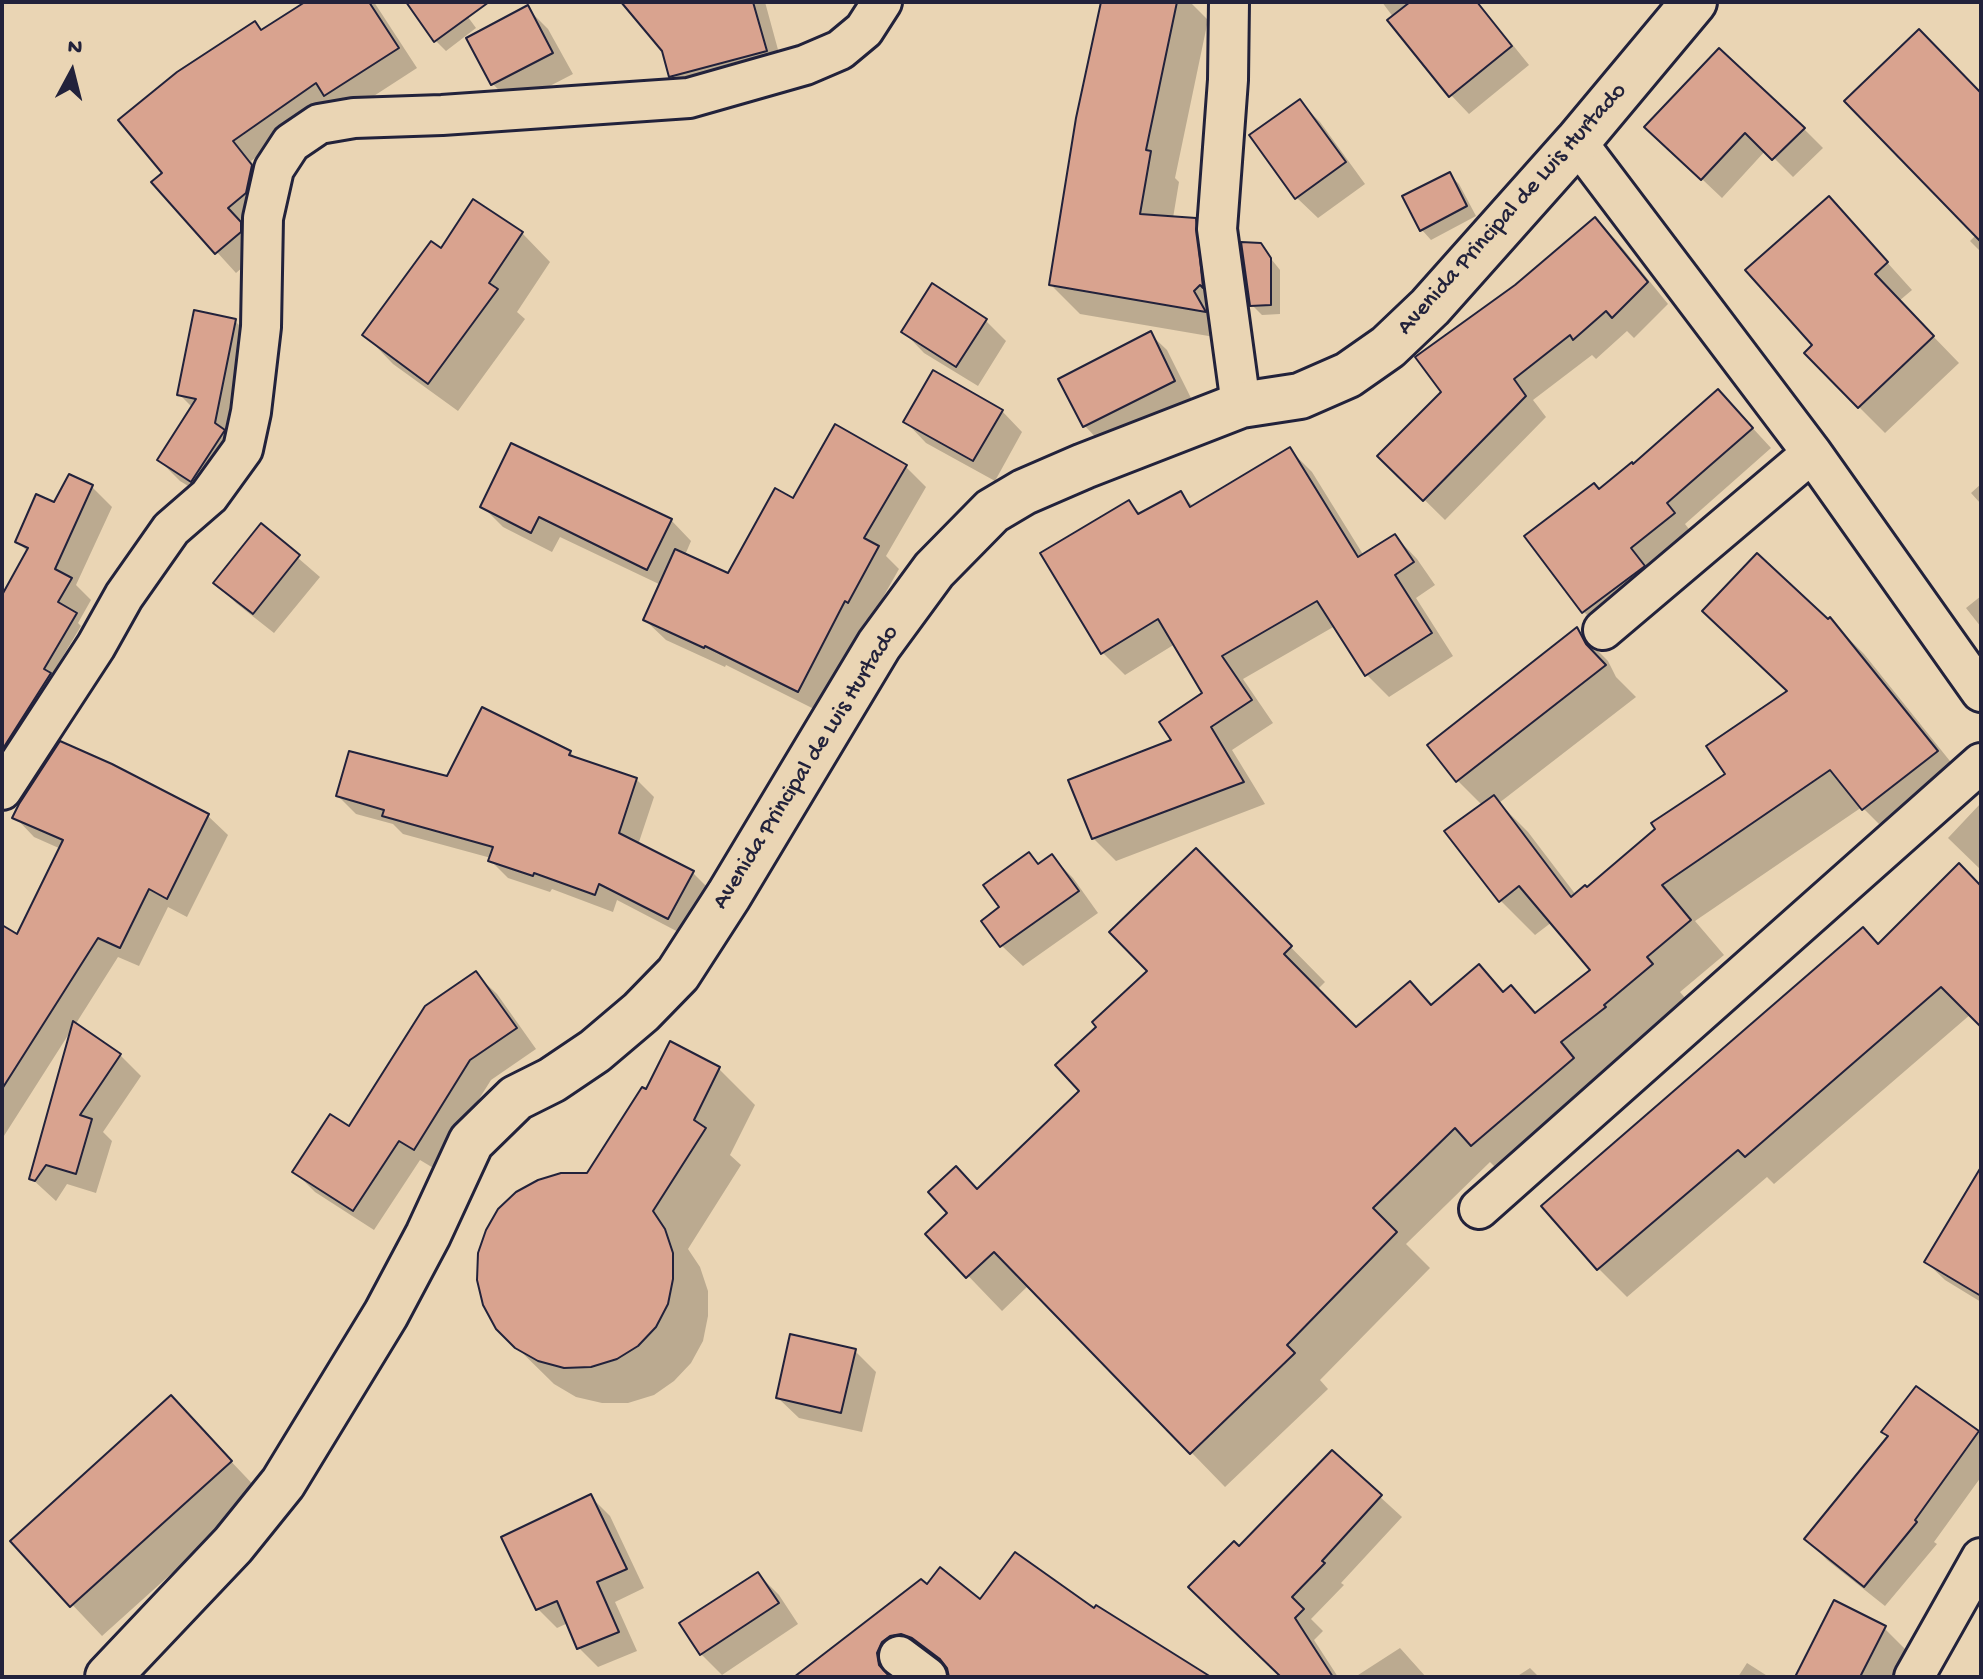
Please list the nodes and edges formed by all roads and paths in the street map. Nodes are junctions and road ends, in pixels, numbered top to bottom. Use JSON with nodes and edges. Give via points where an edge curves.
{"nodes":[{"id":1,"x":882,"y":2,"type":"edge"},
{"id":2,"x":1229,"y":2,"type":"edge"},
{"id":3,"x":1694,"y":2,"type":"edge"},
{"id":4,"x":1577,"y":142,"type":"junction"},
{"id":5,"x":1241,"y":405,"type":"junction"},
{"id":6,"x":1812,"y":453,"type":"junction"},
{"id":7,"x":1603,"y":630,"type":"dead end"},
{"id":8,"x":1981,"y":692,"type":"edge"},
{"id":9,"x":1981,"y":763,"type":"edge"},
{"id":10,"x":2,"y":790,"type":"edge"},
{"id":11,"x":1479,"y":1209,"type":"dead end"},
{"id":12,"x":1981,"y":1558,"type":"edge"},
{"id":13,"x":108,"y":1677,"type":"edge"},
{"id":14,"x":1914,"y":1677,"type":"edge"}],
"edges":[{"from":1,"to":10,"type":"street","via":[[864,30],[840,50],[689,98],[354,118],[319,124],[291,143],[274,169],[263,218],[261,327],[243,449],[209,496],[171,529]]},
{"from":2,"to":5,"type":"street","via":[[1217,229]]},
{"from":3,"to":4,"type":"street","name":"Avenida Principal de Luis Hurtado"},
{"from":4,"to":5,"type":"street","name":"Avenida Principal de Luis Hurtado","via":[[1388,347],[1348,375],[1300,396]]},
{"from":4,"to":6,"type":"street"},
{"from":5,"to":13,"type":"street","name":"Avenida Principal de Luis Hurtado","via":[[1024,492],[992,511],[934,570],[879,645],[678,974],[595,1051],[516,1098],[471,1142],[386,1314],[283,1483],[223,1556]]},
{"from":6,"to":7,"type":"street"},
{"from":6,"to":8,"type":"street"},
{"from":9,"to":11,"type":"street"},
{"from":12,"to":14,"type":"street"}]}
